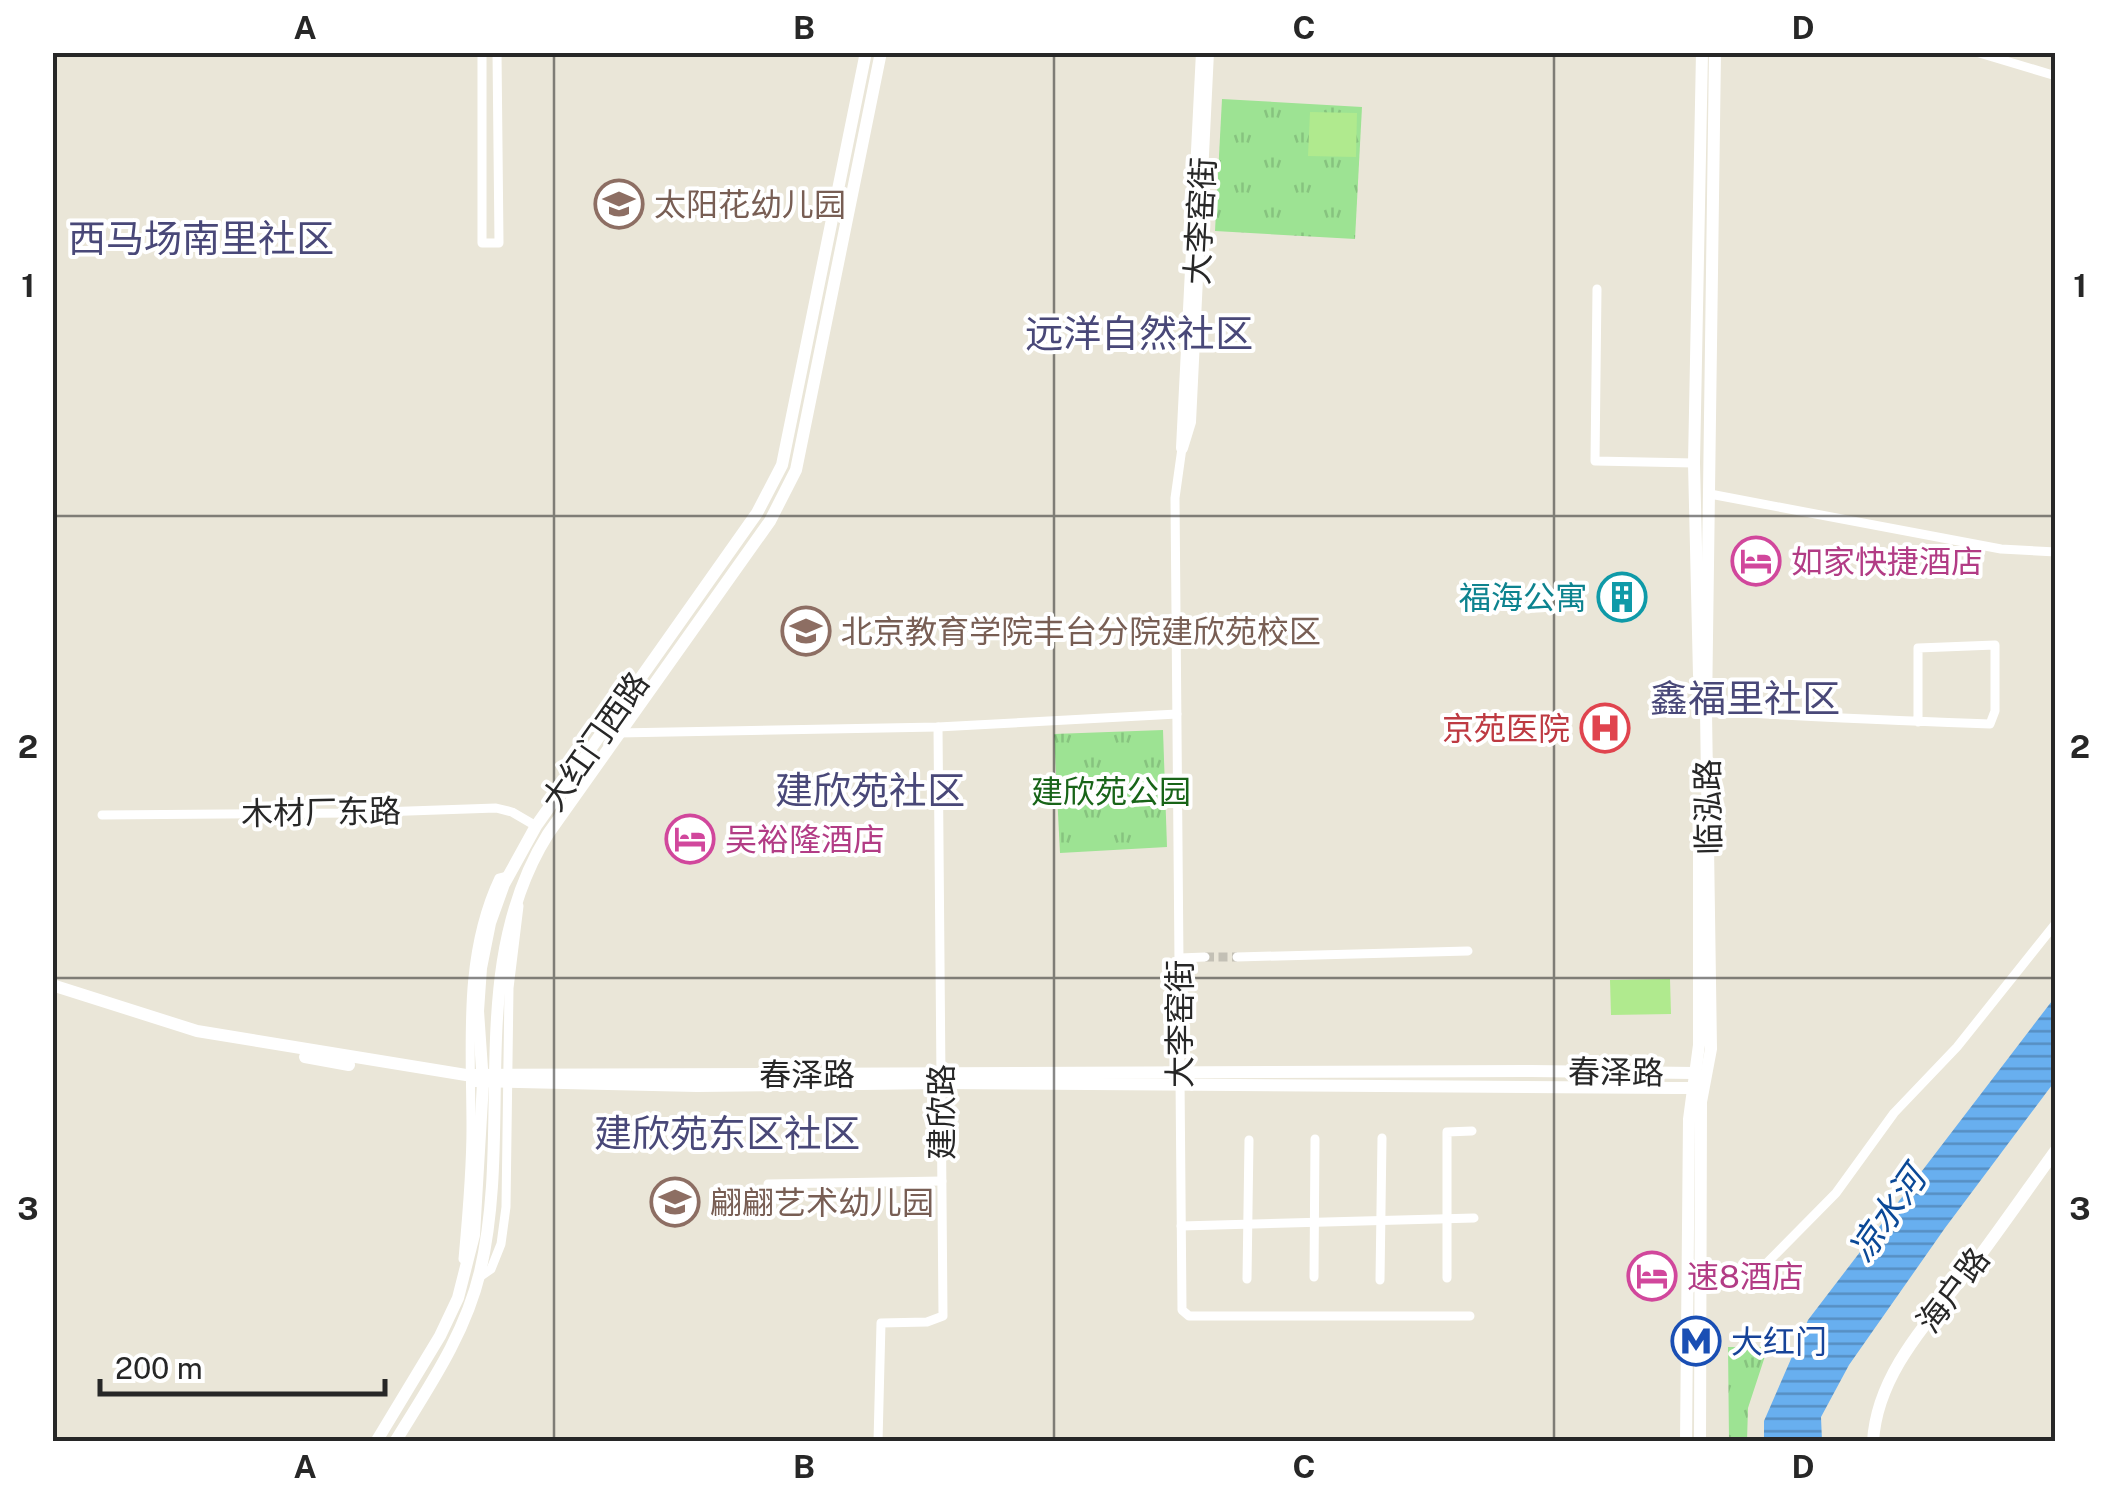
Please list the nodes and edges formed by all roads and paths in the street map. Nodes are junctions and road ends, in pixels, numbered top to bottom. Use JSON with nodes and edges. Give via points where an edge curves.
{"nodes":[{"id":1,"x":482,"y":52,"type":"edge"},
{"id":2,"x":497,"y":52,"type":"edge"},
{"id":3,"x":866,"y":52,"type":"edge"},
{"id":4,"x":881,"y":52,"type":"edge"},
{"id":5,"x":1205,"y":52,"type":"edge"},
{"id":6,"x":1702,"y":52,"type":"edge"},
{"id":7,"x":1715,"y":52,"type":"edge"},
{"id":8,"x":1976,"y":52,"type":"edge"},
{"id":9,"x":2056,"y":76,"type":"edge"},
{"id":10,"x":1598,"y":289,"type":"dead end"},
{"id":11,"x":1182,"y":448,"type":"joint"},
{"id":12,"x":1694,"y":463,"type":"junction"},
{"id":13,"x":1710,"y":494,"type":"junction"},
{"id":14,"x":2056,"y":552,"type":"edge"},
{"id":15,"x":1706,"y":711,"type":"junction"},
{"id":16,"x":1176,"y":714,"type":"junction"},
{"id":17,"x":1918,"y":722,"type":"junction"},
{"id":18,"x":938,"y":727,"type":"junction"},
{"id":19,"x":618,"y":733,"type":"junction"},
{"id":20,"x":102,"y":815,"type":"dead end"},
{"id":21,"x":536,"y":826,"type":"junction"},
{"id":22,"x":2056,"y":923,"type":"edge"},
{"id":23,"x":1468,"y":950,"type":"dead end"},
{"id":24,"x":1238,"y":956,"type":"tunnel mouth"},
{"id":25,"x":1205,"y":957,"type":"tunnel mouth"},
{"id":26,"x":1180,"y":958,"type":"junction"},
{"id":27,"x":52,"y":985,"type":"edge"},
{"id":28,"x":52,"y":994,"type":"edge"},
{"id":29,"x":490,"y":1078,"type":"junction"},
{"id":30,"x":941,"y":1078,"type":"junction"},
{"id":31,"x":1178,"y":1079,"type":"junction"},
{"id":32,"x":1697,"y":1081,"type":"junction"},
{"id":33,"x":1472,"y":1131,"type":"dead end"},
{"id":34,"x":1382,"y":1138,"type":"dead end"},
{"id":35,"x":1315,"y":1139,"type":"dead end"},
{"id":36,"x":1249,"y":1140,"type":"dead end"},
{"id":37,"x":2056,"y":1150,"type":"edge"},
{"id":38,"x":942,"y":1181,"type":"junction"},
{"id":39,"x":768,"y":1184,"type":"dead end"},
{"id":40,"x":1474,"y":1218,"type":"dead end"},
{"id":41,"x":1447,"y":1219,"type":"junction"},
{"id":42,"x":1380,"y":1221,"type":"junction"},
{"id":43,"x":1314,"y":1222,"type":"junction"},
{"id":44,"x":1247,"y":1224,"type":"junction"},
{"id":45,"x":1181,"y":1226,"type":"junction"},
{"id":46,"x":1314,"y":1276,"type":"dead end"},
{"id":47,"x":1447,"y":1278,"type":"dead end"},
{"id":48,"x":1247,"y":1279,"type":"dead end"},
{"id":49,"x":1380,"y":1280,"type":"dead end"},
{"id":50,"x":1700,"y":1287,"type":"junction"},
{"id":51,"x":1470,"y":1316,"type":"dead end"},
{"id":52,"x":376,"y":1442,"type":"edge"},
{"id":53,"x":394,"y":1442,"type":"edge"},
{"id":54,"x":878,"y":1442,"type":"edge"},
{"id":55,"x":1686,"y":1442,"type":"edge"},
{"id":56,"x":1700,"y":1442,"type":"edge"},
{"id":57,"x":1872,"y":1442,"type":"edge"}],
"edges":[{"from":1,"to":2,"type":"street","via":[[482,243],[499,243]]},
{"from":3,"to":21,"type":"main road","name":"大红门西路","via":[[782,465],[758,513]]},
{"from":4,"to":19,"type":"main road","name":"大红门西路","via":[[796,470],[770,521]]},
{"from":5,"to":11,"type":"main road","name":"大李窑街"},
{"from":6,"to":12,"type":"main road","name":"临泓路"},
{"from":7,"to":13,"type":"main road","name":"临泓路"},
{"from":8,"to":9,"type":"street"},
{"from":10,"to":12,"type":"street","via":[[1595,462]]},
{"from":11,"to":16,"type":"street","name":"大李窑街","via":[[1175,498]]},
{"from":12,"to":32,"type":"main road","name":"临泓路"},
{"from":13,"to":14,"type":"street","via":[[2001,549]]},
{"from":13,"to":15,"type":"main road","name":"临泓路"},
{"from":15,"to":17,"type":"street"},
{"from":15,"to":32,"type":"main road","name":"临泓路","via":[[1710,1050]]},
{"from":16,"to":18,"type":"street"},
{"from":16,"to":26,"type":"street","name":"大李窑街"},
{"from":17,"to":17,"type":"street","via":[[1990,724],[1996,645],[1918,648]]},
{"from":18,"to":19,"type":"street"},
{"from":18,"to":30,"type":"street","name":"建欣路"},
{"from":19,"to":29,"type":"main road","name":"大红门西路","via":[[539,848],[518,892],[500,970]]},
{"from":20,"to":21,"type":"street","name":"木材厂东路","via":[[496,808]]},
{"from":21,"to":29,"type":"main road","name":"大红门西路","via":[[507,876],[477,973]]},
{"from":22,"to":50,"type":"street","via":[[1836,1193],[1757,1273]]},
{"from":23,"to":24,"type":"street"},
{"from":25,"to":26,"type":"street"},
{"from":26,"to":31,"type":"street","name":"大李窑街"},
{"from":27,"to":29,"type":"main road","name":"春泽路","via":[[197,1031]]},
{"from":28,"to":29,"type":"main road","name":"春泽路","via":[[196,1038],[327,1062]]},
{"from":29,"to":30,"type":"main road","name":"春泽路","via":[[697,1086]]},
{"from":29,"to":52,"type":"main road","name":"大红门西路","via":[[474,1235],[461,1286],[440,1336]]},
{"from":29,"to":53,"type":"main road","name":"大红门西路","via":[[488,1228],[472,1303]]},
{"from":30,"to":31,"type":"main road","name":"春泽路"},
{"from":30,"to":38,"type":"street","name":"建欣路"},
{"from":31,"to":32,"type":"main road","name":"春泽路"},
{"from":31,"to":45,"type":"street","name":"大李窑街"},
{"from":32,"to":50,"type":"main road","name":"临泓路"},
{"from":32,"to":55,"type":"main road","name":"临泓路"},
{"from":33,"to":41,"type":"street","via":[[1447,1132]]},
{"from":34,"to":42,"type":"street"},
{"from":35,"to":43,"type":"street"},
{"from":36,"to":44,"type":"street"},
{"from":37,"to":57,"type":"main road","name":"海户路","via":[[1922,1328],[1880,1404]]},
{"from":38,"to":39,"type":"street"},
{"from":38,"to":54,"type":"street","name":"建欣路","via":[[943,1316],[881,1322]]},
{"from":40,"to":41,"type":"street"},
{"from":41,"to":42,"type":"street"},
{"from":41,"to":47,"type":"street"},
{"from":42,"to":43,"type":"street"},
{"from":42,"to":49,"type":"street"},
{"from":43,"to":44,"type":"street"},
{"from":43,"to":46,"type":"street"},
{"from":44,"to":45,"type":"street"},
{"from":44,"to":48,"type":"street"},
{"from":45,"to":51,"type":"street","name":"大李窑街","via":[[1182,1310],[1188,1316]]},
{"from":50,"to":56,"type":"main road","name":"临泓路"}]}
